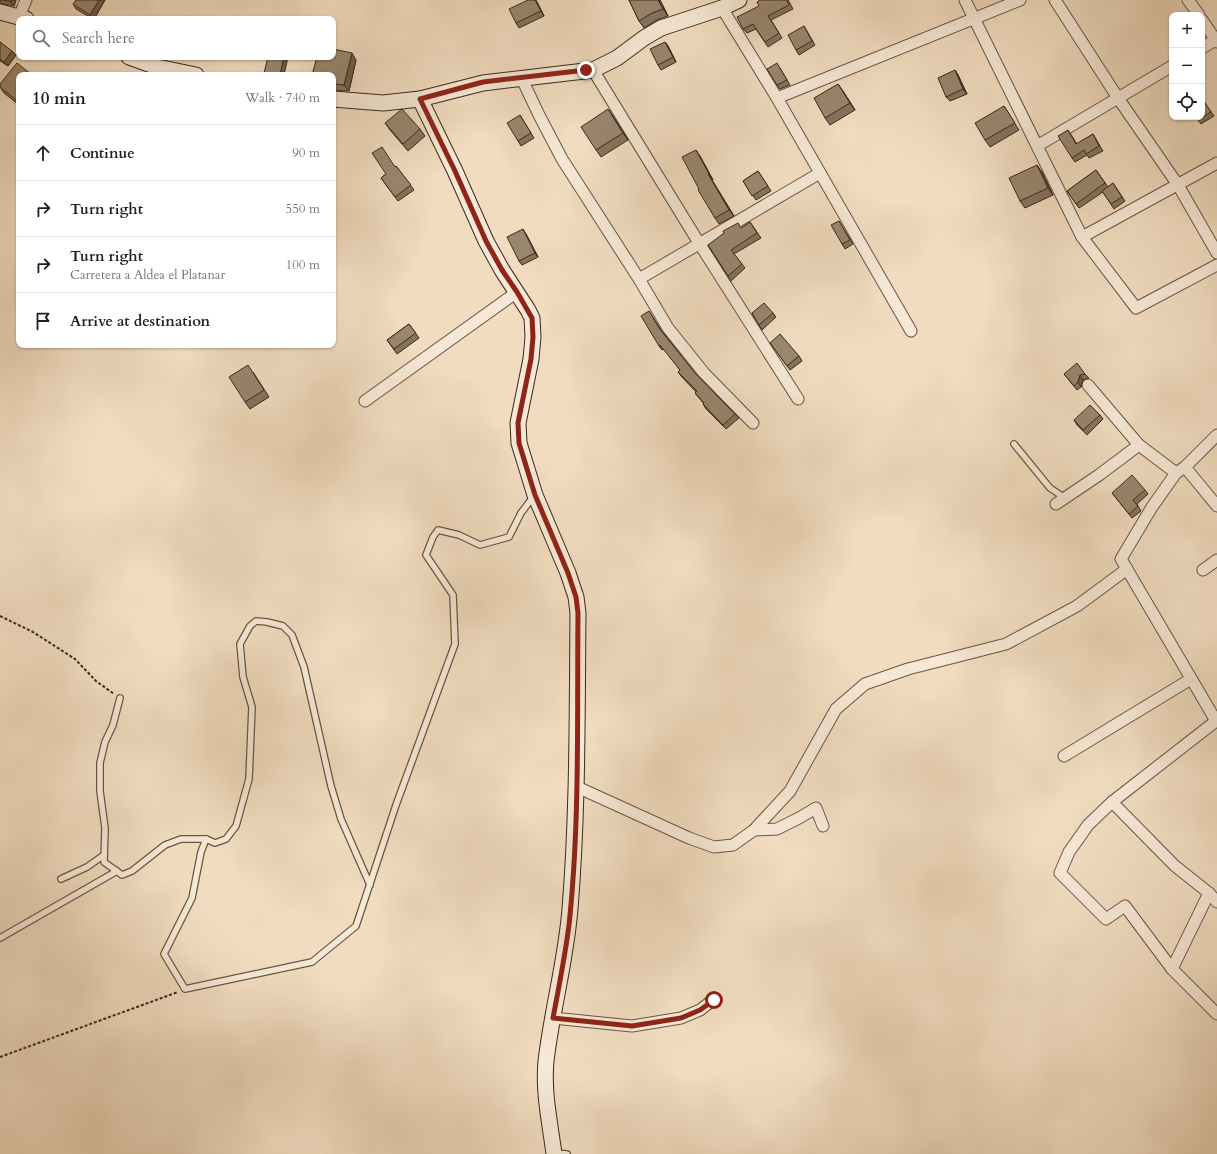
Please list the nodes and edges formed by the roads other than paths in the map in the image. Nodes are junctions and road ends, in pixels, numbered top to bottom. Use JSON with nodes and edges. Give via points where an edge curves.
{"nodes":[{"id":1,"x":26,"y":0,"type":"edge"},
{"id":2,"x":739,"y":0,"type":"edge"},
{"id":3,"x":965,"y":0,"type":"edge"},
{"id":4,"x":1020,"y":0,"type":"edge"},
{"id":5,"x":1055,"y":0,"type":"edge"},
{"id":6,"x":1188,"y":0,"type":"edge"},
{"id":7,"x":722,"y":8,"type":"junction"},
{"id":8,"x":0,"y":12,"type":"edge"},
{"id":9,"x":1197,"y":12,"type":"edge"},
{"id":10,"x":16,"y":16,"type":"edge"},
{"id":11,"x":22,"y":16,"type":"edge"},
{"id":12,"x":974,"y":19,"type":"junction"},
{"id":13,"x":1205,"y":24,"type":"edge"},
{"id":14,"x":1217,"y":40,"type":"edge"},
{"id":15,"x":1205,"y":46,"type":"edge"},
{"id":16,"x":137,"y":60,"type":"edge"},
{"id":17,"x":1169,"y":68,"type":"edge"},
{"id":18,"x":593,"y":70,"type":"junction"},
{"id":19,"x":181,"y":72,"type":"edge"},
{"id":20,"x":521,"y":78,"type":"junction"},
{"id":21,"x":777,"y":98,"type":"junction"},
{"id":22,"x":1118,"y":98,"type":"junction"},
{"id":23,"x":336,"y":99,"type":"edge"},
{"id":24,"x":420,"y":99,"type":"junction"},
{"id":25,"x":1037,"y":146,"type":"junction"},
{"id":26,"x":1217,"y":164,"type":"edge"},
{"id":27,"x":820,"y":173,"type":"junction"},
{"id":28,"x":1178,"y":185,"type":"junction"},
{"id":29,"x":1082,"y":237,"type":"junction"},
{"id":30,"x":699,"y":244,"type":"junction"},
{"id":31,"x":1217,"y":253,"type":"edge"},
{"id":32,"x":1217,"y":265,"type":"edge"},
{"id":33,"x":639,"y":279,"type":"junction"},
{"id":34,"x":517,"y":292,"type":"junction"},
{"id":35,"x":911,"y":332,"type":"dead end"},
{"id":36,"x":1088,"y":386,"type":"dead end"},
{"id":37,"x":798,"y":399,"type":"dead end"},
{"id":38,"x":365,"y":401,"type":"dead end"},
{"id":39,"x":753,"y":422,"type":"dead end"},
{"id":40,"x":1217,"y":435,"type":"edge"},
{"id":41,"x":1014,"y":444,"type":"dead end"},
{"id":42,"x":1138,"y":445,"type":"junction"},
{"id":43,"x":1181,"y":470,"type":"junction"},
{"id":44,"x":535,"y":495,"type":"junction"},
{"id":45,"x":1061,"y":501,"type":"joint"},
{"id":46,"x":1217,"y":506,"type":"edge"},
{"id":47,"x":1217,"y":560,"type":"edge"},
{"id":48,"x":1127,"y":569,"type":"junction"},
{"id":49,"x":1203,"y":570,"type":"dead end"},
{"id":50,"x":1191,"y":679,"type":"junction"},
{"id":51,"x":120,"y":698,"type":"road end"},
{"id":52,"x":1216,"y":722,"type":"edge"},
{"id":53,"x":1064,"y":756,"type":"dead end"},
{"id":54,"x":577,"y":786,"type":"junction"},
{"id":55,"x":1112,"y":802,"type":"junction"},
{"id":56,"x":822,"y":826,"type":"dead end"},
{"id":57,"x":754,"y":830,"type":"junction"},
{"id":58,"x":206,"y":839,"type":"junction"},
{"id":59,"x":104,"y":855,"type":"junction"},
{"id":60,"x":117,"y":871,"type":"junction"},
{"id":61,"x":61,"y":879,"type":"dead end"},
{"id":62,"x":370,"y":885,"type":"junction"},
{"id":63,"x":1209,"y":893,"type":"junction"},
{"id":64,"x":1217,"y":902,"type":"edge"},
{"id":65,"x":0,"y":938,"type":"edge"},
{"id":66,"x":1172,"y":969,"type":"junction"},
{"id":67,"x":714,"y":1000,"type":"dead end"},
{"id":68,"x":1217,"y":1014,"type":"edge"},
{"id":69,"x":553,"y":1018,"type":"junction"},
{"id":70,"x":558,"y":1154,"type":"edge"}],
"edges":[{"from":1,"to":11,"type":"street"},
{"from":2,"to":7,"type":"street"},
{"from":3,"to":12,"type":"street"},
{"from":4,"to":12,"type":"street"},
{"from":5,"to":22,"type":"street"},
{"from":6,"to":9,"type":"street"},
{"from":7,"to":18,"type":"street","via":[[656,30],[617,58]]},
{"from":7,"to":21,"type":"street"},
{"from":8,"to":10,"type":"street"},
{"from":12,"to":21,"type":"street"},
{"from":12,"to":25,"type":"street"},
{"from":13,"to":14,"type":"street"},
{"from":14,"to":15,"type":"street"},
{"from":16,"to":19,"type":"street"},
{"from":17,"to":22,"type":"street"},
{"from":18,"to":20,"type":"street"},
{"from":18,"to":30,"type":"street"},
{"from":20,"to":24,"type":"street","via":[[483,82]]},
{"from":20,"to":33,"type":"street","via":[[562,159]]},
{"from":21,"to":27,"type":"street"},
{"from":22,"to":25,"type":"street"},
{"from":22,"to":28,"type":"street"},
{"from":23,"to":24,"type":"street","via":[[383,103]]},
{"from":24,"to":34,"type":"street","via":[[486,241]]},
{"from":25,"to":29,"type":"street"},
{"from":26,"to":28,"type":"street"},
{"from":27,"to":30,"type":"street"},
{"from":27,"to":35,"type":"street"},
{"from":28,"to":29,"type":"street"},
{"from":28,"to":31,"type":"street"},
{"from":29,"to":32,"type":"street","via":[[1136,308]]},
{"from":30,"to":33,"type":"street"},
{"from":30,"to":37,"type":"street"},
{"from":33,"to":39,"type":"street","via":[[685,351]]},
{"from":34,"to":38,"type":"street"},
{"from":34,"to":44,"type":"street","via":[[528,310],[533,326],[531,359],[518,423],[519,443]]},
{"from":36,"to":42,"type":"street"},
{"from":40,"to":43,"type":"street"},
{"from":41,"to":45,"type":"lane"},
{"from":42,"to":43,"type":"street"},
{"from":42,"to":45,"type":"street"},
{"from":43,"to":46,"type":"street"},
{"from":43,"to":48,"type":"street","via":[[1152,507],[1121,560]]},
{"from":44,"to":54,"type":"street","via":[[576,597]]},
{"from":44,"to":62,"type":"lane","via":[[521,512],[509,537],[480,546],[459,535],[438,530],[433,537],[426,555],[453,595],[455,644],[396,805]]},
{"from":47,"to":49,"type":"street"},
{"from":48,"to":50,"type":"street"},
{"from":48,"to":57,"type":"street","via":[[1077,606],[1006,644],[908,669],[865,684],[836,709],[790,791]]},
{"from":50,"to":52,"type":"street"},
{"from":50,"to":53,"type":"street"},
{"from":51,"to":59,"type":"lane","via":[[100,763],[100,791],[105,828]]},
{"from":52,"to":55,"type":"street"},
{"from":54,"to":57,"type":"street","via":[[714,847],[733,845]]},
{"from":54,"to":69,"type":"street","via":[[568,925]]},
{"from":55,"to":63,"type":"street","via":[[1175,866]]},
{"from":55,"to":66,"type":"street","via":[[1088,825],[1069,852],[1060,873],[1106,919],[1125,906]]},
{"from":56,"to":57,"type":"street","via":[[816,808],[777,829]]},
{"from":58,"to":60,"type":"lane","via":[[181,839],[164,845],[132,871],[122,875]]},
{"from":58,"to":62,"type":"lane","via":[[192,898],[164,954],[185,989],[312,962],[356,926]]},
{"from":58,"to":62,"type":"lane","via":[[215,843],[226,839],[236,826],[249,779],[252,707],[243,677],[240,644],[250,626],[256,621],[283,626],[292,635],[304,667],[331,786],[341,819]]},
{"from":59,"to":60,"type":"lane","via":[[104,862]]},
{"from":59,"to":61,"type":"lane","via":[[88,867]]},
{"from":60,"to":65,"type":"lane"},
{"from":63,"to":64,"type":"street"},
{"from":63,"to":66,"type":"street"},
{"from":66,"to":68,"type":"street"},
{"from":67,"to":69,"type":"street","via":[[700,1010],[681,1018],[632,1026]]},
{"from":69,"to":70,"type":"street","via":[[546,1062],[546,1092]]}]}
